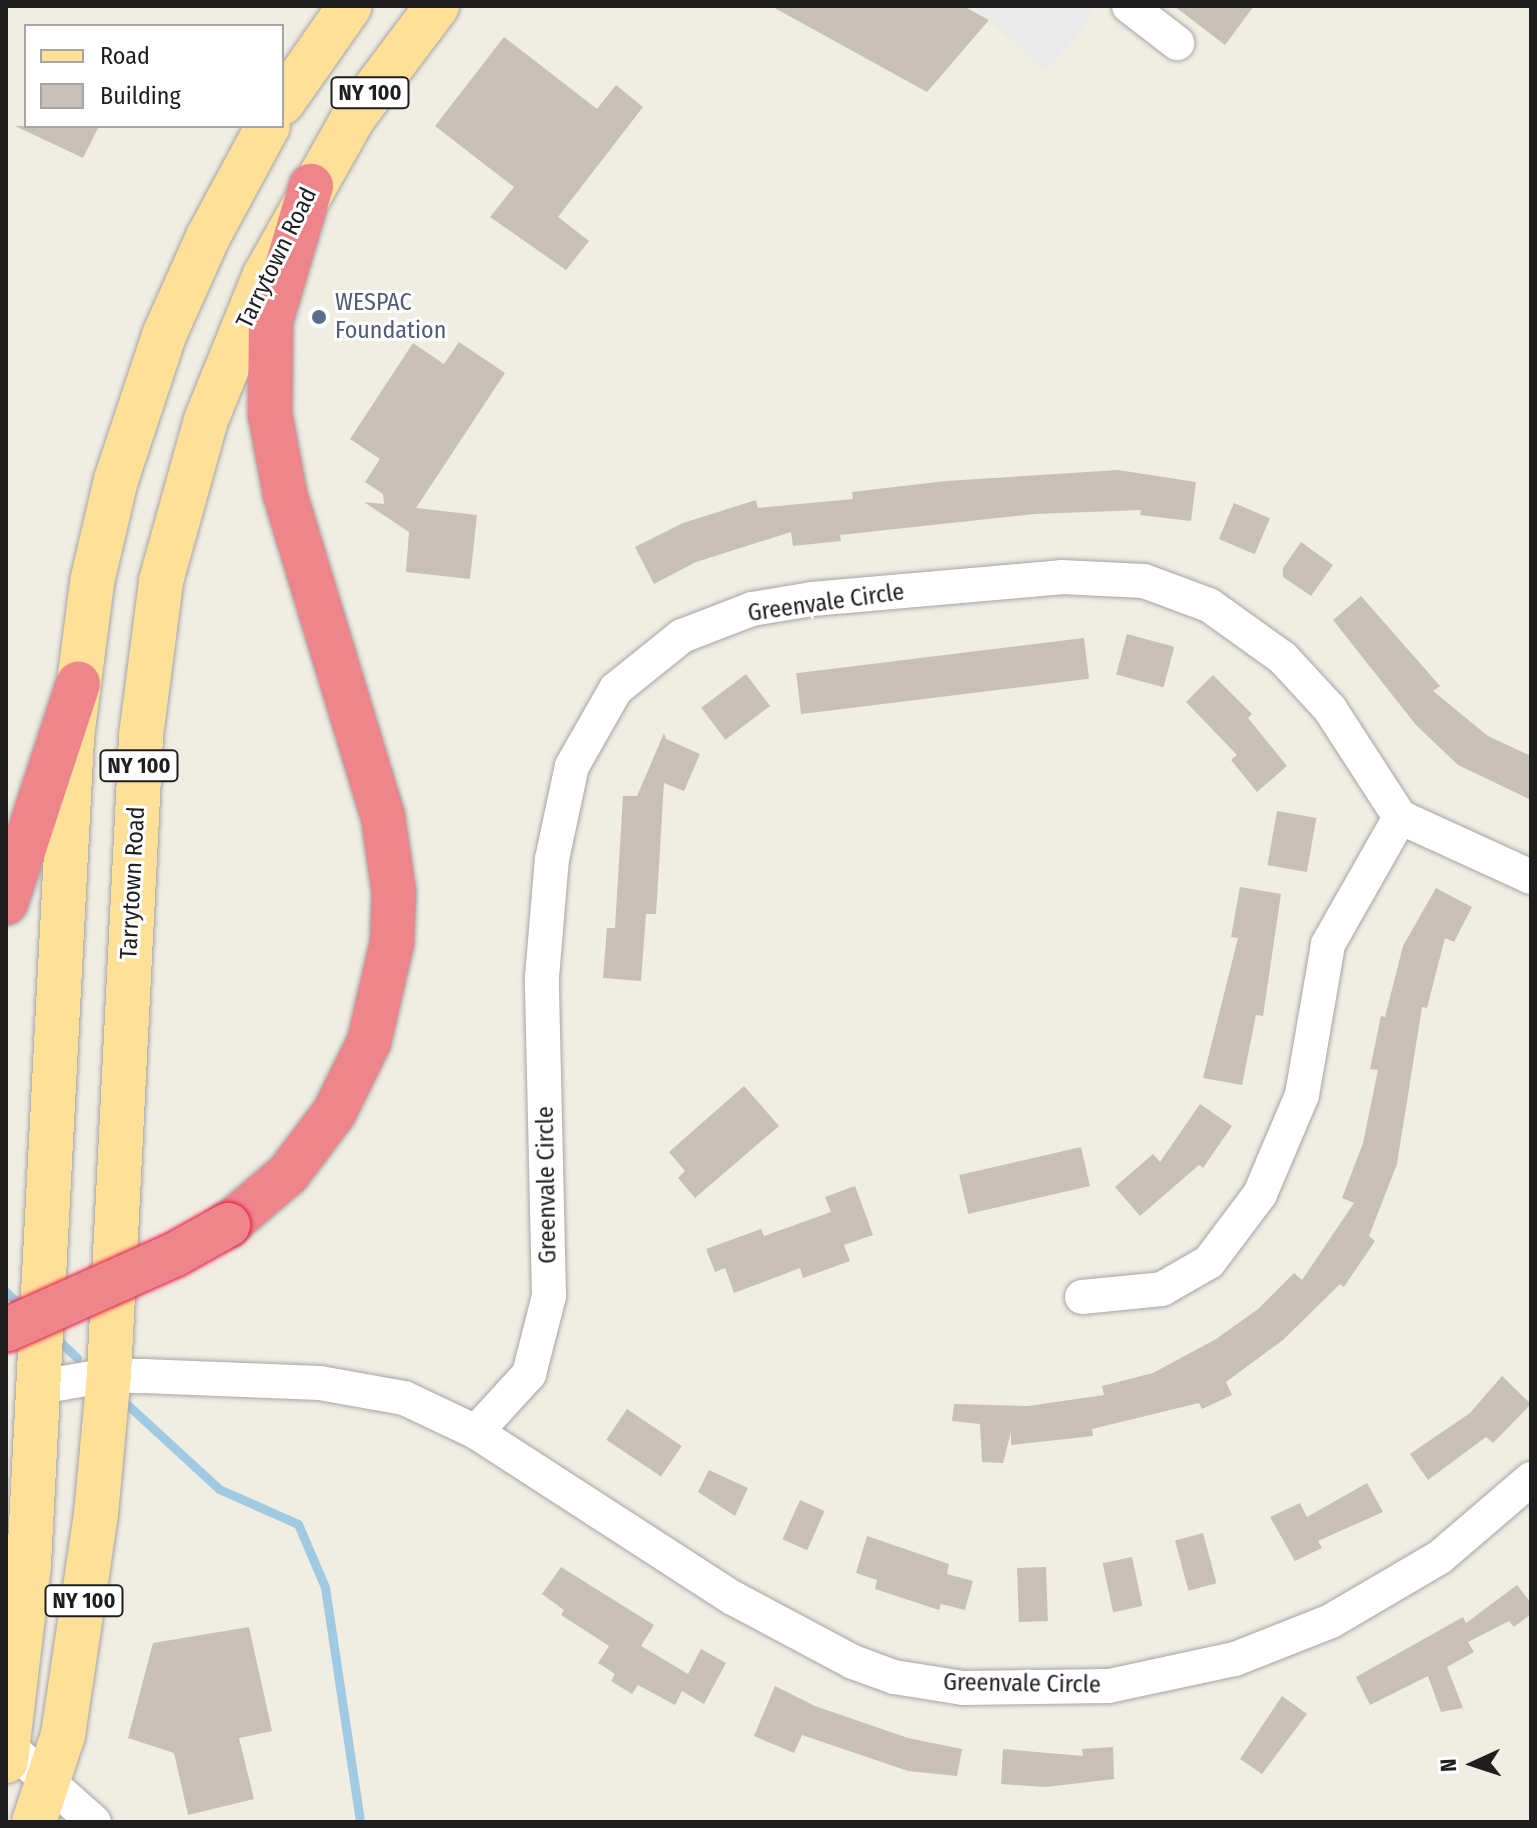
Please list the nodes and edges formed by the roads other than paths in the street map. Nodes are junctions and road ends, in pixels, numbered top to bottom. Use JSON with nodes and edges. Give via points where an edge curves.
{"nodes":[{"id":1,"x":350,"y":6,"type":"edge"},
{"id":2,"x":437,"y":6,"type":"edge"},
{"id":3,"x":1129,"y":6,"type":"edge"},
{"id":4,"x":1177,"y":43,"type":"dead end"},
{"id":5,"x":284,"y":100,"type":"edge"},
{"id":6,"x":267,"y":128,"type":"edge"},
{"id":7,"x":311,"y":186,"type":"junction"},
{"id":8,"x":78,"y":684,"type":"junction"},
{"id":9,"x":1400,"y":817,"type":"junction"},
{"id":10,"x":1531,"y":877,"type":"edge"},
{"id":11,"x":6,"y":903,"type":"edge"},
{"id":12,"x":1082,"y":1297,"type":"dead end"},
{"id":13,"x":6,"y":1330,"type":"edge"},
{"id":14,"x":109,"y":1375,"type":"junction"},
{"id":15,"x":40,"y":1387,"type":"junction"},
{"id":16,"x":476,"y":1432,"type":"junction"},
{"id":17,"x":1531,"y":1479,"type":"edge"},
{"id":18,"x":7,"y":1745,"type":"edge"},
{"id":19,"x":6,"y":1761,"type":"edge"},
{"id":20,"x":51,"y":1781,"type":"junction"},
{"id":21,"x":34,"y":1822,"type":"edge"},
{"id":22,"x":94,"y":1822,"type":"edge"}],
"edges":[{"from":1,"to":5,"type":"main road","number":"NY 100"},
{"from":2,"to":7,"type":"main road","name":"Tarrytown Road","number":"NY 100","via":[[368,95]]},
{"from":3,"to":4,"type":"street"},
{"from":6,"to":8,"type":"main road","number":"NY 100","via":[[208,237],[146,382],[103,530]]},
{"from":7,"to":13,"type":"highway","bridge":true,"via":[[271,321],[270,414],[285,494],[383,817],[394,893],[392,942],[369,1042],[334,1113],[288,1174],[228,1225],[174,1255]]},
{"from":7,"to":14,"type":"main road","name":"Tarrytown Road","number":"NY 100","via":[[224,370],[161,581],[139,762]]},
{"from":8,"to":11,"type":"highway"},
{"from":8,"to":15,"type":"main road","number":"NY 100"},
{"from":9,"to":10,"type":"street"},
{"from":9,"to":12,"type":"street","via":[[1328,944],[1302,1095],[1260,1194],[1209,1262],[1162,1289]]},
{"from":9,"to":16,"type":"street","name":"Greenvale Circle","via":[[1330,709],[1283,658],[1209,605],[1144,581],[1061,577],[812,599],[752,609],[682,636],[616,689],[572,766],[552,859],[542,977],[549,1296],[529,1374]]},
{"from":14,"to":15,"type":"street","name":"Greenvale Circle"},
{"from":14,"to":16,"type":"street","name":"Greenvale Circle","via":[[373,1390],[431,1408]]},
{"from":14,"to":20,"type":"main road","name":"Tarrytown Road","number":"NY 100","via":[[89,1567]]},
{"from":15,"to":18,"type":"main road","number":"NY 100","via":[[28,1575]]},
{"from":16,"to":17,"type":"street","name":"Greenvale Circle","via":[[733,1598],[853,1662],[894,1677],[963,1688],[1109,1686],[1235,1659],[1331,1621],[1440,1557]]},
{"from":18,"to":19,"type":"main road","number":"NY 100"},
{"from":18,"to":20,"type":"street"},
{"from":20,"to":21,"type":"main road","name":"Tarrytown Road","number":"NY 100"},
{"from":20,"to":22,"type":"street"}]}
